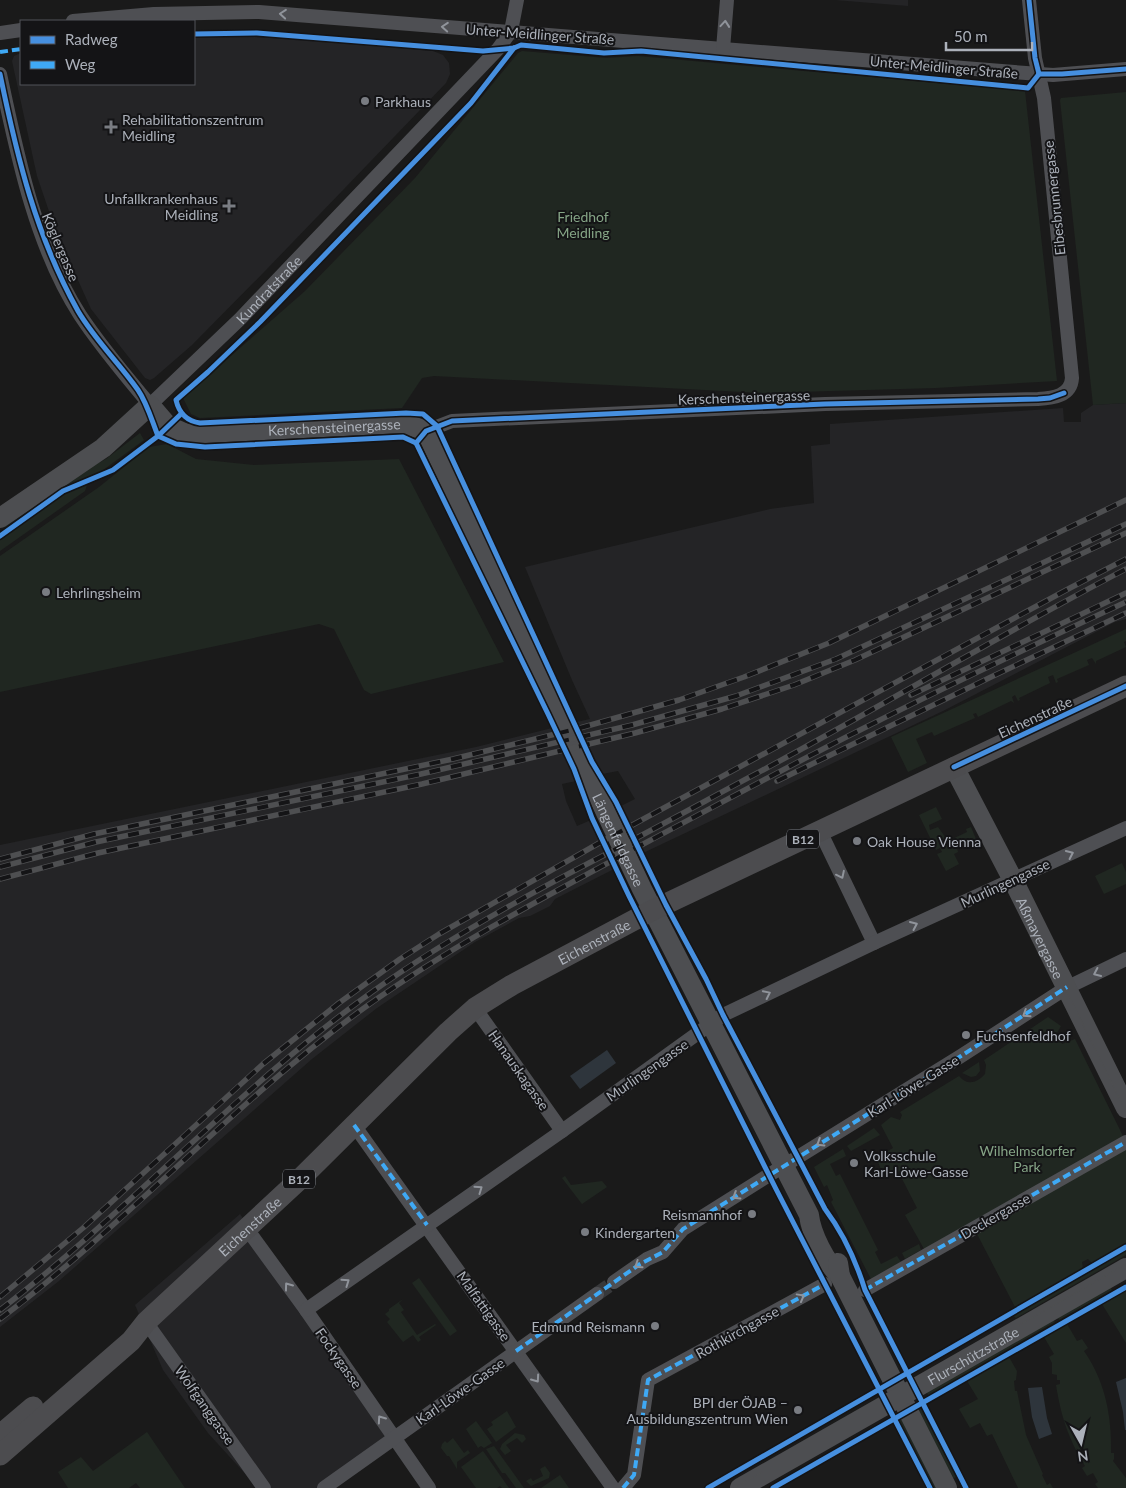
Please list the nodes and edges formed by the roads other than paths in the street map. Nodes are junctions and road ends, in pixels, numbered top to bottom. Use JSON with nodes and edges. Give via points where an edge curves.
{"nodes":[{"id":1,"x":517,"y":0,"type":"edge"},
{"id":2,"x":727,"y":0,"type":"edge"},
{"id":3,"x":1029,"y":0,"type":"edge"},
{"id":4,"x":251,"y":6,"type":"edge"},
{"id":5,"x":85,"y":20,"type":"edge"},
{"id":6,"x":20,"y":30,"type":"edge"},
{"id":7,"x":511,"y":32,"type":"junction"},
{"id":8,"x":0,"y":33,"type":"edge"},
{"id":9,"x":723,"y":49,"type":"junction"},
{"id":10,"x":1126,"y":69,"type":"edge"},
{"id":11,"x":0,"y":74,"type":"edge"},
{"id":12,"x":1039,"y":74,"type":"junction"},
{"id":13,"x":1064,"y":393,"type":"joint"},
{"id":14,"x":150,"y":405,"type":"junction"},
{"id":15,"x":426,"y":431,"type":"junction"},
{"id":16,"x":0,"y":518,"type":"edge"},
{"id":17,"x":1126,"y":686,"type":"edge"},
{"id":18,"x":954,"y":767,"type":"junction"},
{"id":19,"x":1126,"y":828,"type":"edge"},
{"id":20,"x":820,"y":831,"type":"junction"},
{"id":21,"x":1013,"y":880,"type":"junction"},
{"id":22,"x":652,"y":910,"type":"junction"},
{"id":23,"x":874,"y":943,"type":"junction"},
{"id":24,"x":1126,"y":959,"type":"edge"},
{"id":25,"x":1067,"y":987,"type":"junction"},
{"id":26,"x":475,"y":1008,"type":"junction"},
{"id":27,"x":711,"y":1024,"type":"junction"},
{"id":28,"x":1126,"y":1108,"type":"edge"},
{"id":29,"x":354,"y":1125,"type":"junction"},
{"id":30,"x":562,"y":1131,"type":"junction"},
{"id":31,"x":1126,"y":1142,"type":"edge"},
{"id":32,"x":784,"y":1166,"type":"junction"},
{"id":33,"x":427,"y":1225,"type":"junction"},
{"id":34,"x":247,"y":1229,"type":"junction"},
{"id":35,"x":1126,"y":1268,"type":"edge"},
{"id":36,"x":832,"y":1280,"type":"junction"},
{"id":37,"x":614,"y":1282,"type":"tunnel mouth"},
{"id":38,"x":865,"y":1290,"type":"dead end"},
{"id":39,"x":598,"y":1294,"type":"tunnel mouth"},
{"id":40,"x":306,"y":1310,"type":"junction"},
{"id":41,"x":146,"y":1322,"type":"junction"},
{"id":42,"x":516,"y":1351,"type":"junction"},
{"id":43,"x":901,"y":1396,"type":"junction"},
{"id":44,"x":0,"y":1435,"type":"edge"},
{"id":45,"x":394,"y":1438,"type":"junction"},
{"id":46,"x":0,"y":1455,"type":"edge"},
{"id":47,"x":264,"y":1488,"type":"edge"},
{"id":48,"x":324,"y":1488,"type":"edge"},
{"id":49,"x":429,"y":1488,"type":"edge"},
{"id":50,"x":613,"y":1488,"type":"edge"},
{"id":51,"x":623,"y":1488,"type":"edge"},
{"id":52,"x":740,"y":1488,"type":"edge"},
{"id":53,"x":948,"y":1488,"type":"edge"}],
"edges":[{"from":1,"to":7,"type":"street"},
{"from":9,"to":2,"type":"street","one_way":true},
{"from":3,"to":12,"type":"street","name":"Eibesbrunnergasse"},
{"from":4,"to":5,"type":"street","name":"Unter-Meidlinger Straße"},
{"from":7,"to":4,"type":"street","name":"Unter-Meidlinger Straße","one_way":true},
{"from":6,"to":8,"type":"street"},
{"from":7,"to":9,"type":"street","name":"Unter-Meidlinger Straße"},
{"from":7,"to":14,"type":"street","name":"Kundratstraße","via":[[240,320]]},
{"from":9,"to":12,"type":"street","name":"Unter-Meidlinger Straße"},
{"from":10,"to":12,"type":"street","name":"Unter-Meidlinger Straße"},
{"from":11,"to":14,"type":"street","name":"Köglergasse","via":[[31,203],[59,276],[98,341]]},
{"from":12,"to":13,"type":"street","name":"Eibesbrunnergasse","via":[[1072,378],[1071,386]]},
{"from":13,"to":15,"type":"street","name":"Kerschensteinergasse","via":[[1038,399],[826,404],[452,421]]},
{"from":14,"to":15,"type":"street","name":"Kerschensteinergasse","via":[[168,426],[186,434],[402,423]]},
{"from":14,"to":16,"type":"street","name":"Kundratstraße","via":[[103,448]]},
{"from":15,"to":22,"type":"street","name":"Längenfeldgasse"},
{"from":17,"to":18,"type":"main road","name":"Eichenstraße","number":"B12"},
{"from":18,"to":20,"type":"main road","name":"Eichenstraße","number":"B12"},
{"from":18,"to":21,"type":"street","name":"Aßmayergasse"},
{"from":21,"to":19,"type":"street","name":"Murlingengasse","one_way":true},
{"from":20,"to":22,"type":"main road","name":"Eichenstraße","number":"B12"},
{"from":20,"to":23,"type":"street","one_way":true},
{"from":23,"to":21,"type":"street","name":"Murlingengasse","one_way":true},
{"from":21,"to":25,"type":"street","name":"Aßmayergasse"},
{"from":22,"to":26,"type":"main road","name":"Eichenstraße","number":"B12"},
{"from":22,"to":27,"type":"street","name":"Längenfeldgasse"},
{"from":27,"to":23,"type":"street","name":"Murlingengasse","one_way":true,"via":[[723,1015]]},
{"from":24,"to":25,"type":"street","name":"Karl-Löwe-Gasse","one_way":true},
{"from":25,"to":28,"type":"street","name":"Aßmayergasse"},
{"from":25,"to":32,"type":"street","name":"Karl-Löwe-Gasse","one_way":true},
{"from":26,"to":29,"type":"main road","name":"Eichenstraße","number":"B12"},
{"from":26,"to":30,"type":"street","name":"Hanauskagasse"},
{"from":27,"to":30,"type":"street","name":"Murlingengasse"},
{"from":27,"to":32,"type":"street","name":"Längenfeldgasse"},
{"from":29,"to":33,"type":"street","name":"Malfattigasse"},
{"from":29,"to":34,"type":"main road","name":"Eichenstraße","number":"B12"},
{"from":33,"to":30,"type":"street","name":"Murlingengasse","one_way":true},
{"from":31,"to":38,"type":"street","name":"Deckergasse"},
{"from":32,"to":36,"type":"street","name":"Längenfeldgasse","via":[[809,1215],[810,1224],[830,1266]]},
{"from":32,"to":37,"type":"street","name":"Karl-Löwe-Gasse","one_way":true,"via":[[683,1229],[663,1252]]},
{"from":40,"to":33,"type":"street","name":"Murlingengasse","one_way":true},
{"from":33,"to":42,"type":"street","name":"Malfattigasse"},
{"from":40,"to":34,"type":"street","name":"Fockygasse","one_way":true},
{"from":34,"to":41,"type":"main road","name":"Eichenstraße","number":"B12"},
{"from":35,"to":43,"type":"street","name":"Flurschützstraße"},
{"from":36,"to":43,"type":"street","name":"Längenfeldgasse"},
{"from":51,"to":36,"type":"street","name":"Rothkirchgasse","one_way":true,"via":[[634,1475],[648,1380]]},
{"from":39,"to":42,"type":"street","name":"Karl-Löwe-Gasse"},
{"from":45,"to":40,"type":"street","name":"Fockygasse","one_way":true},
{"from":41,"to":44,"type":"main road","name":"Eichenstraße","number":"B12","via":[[122,1332]]},
{"from":41,"to":46,"type":"main road","name":"Eichenstraße","number":"B12","via":[[131,1341]]},
{"from":41,"to":47,"type":"street","name":"Wolfganggasse"},
{"from":42,"to":45,"type":"street","name":"Karl-Löwe-Gasse"},
{"from":42,"to":50,"type":"street","name":"Malfattigasse","one_way":true},
{"from":43,"to":52,"type":"street","name":"Flurschützstraße"},
{"from":43,"to":53,"type":"street","name":"Längenfeldgasse"},
{"from":45,"to":48,"type":"street","name":"Karl-Löwe-Gasse"},
{"from":45,"to":49,"type":"street","name":"Fockygasse"}]}
